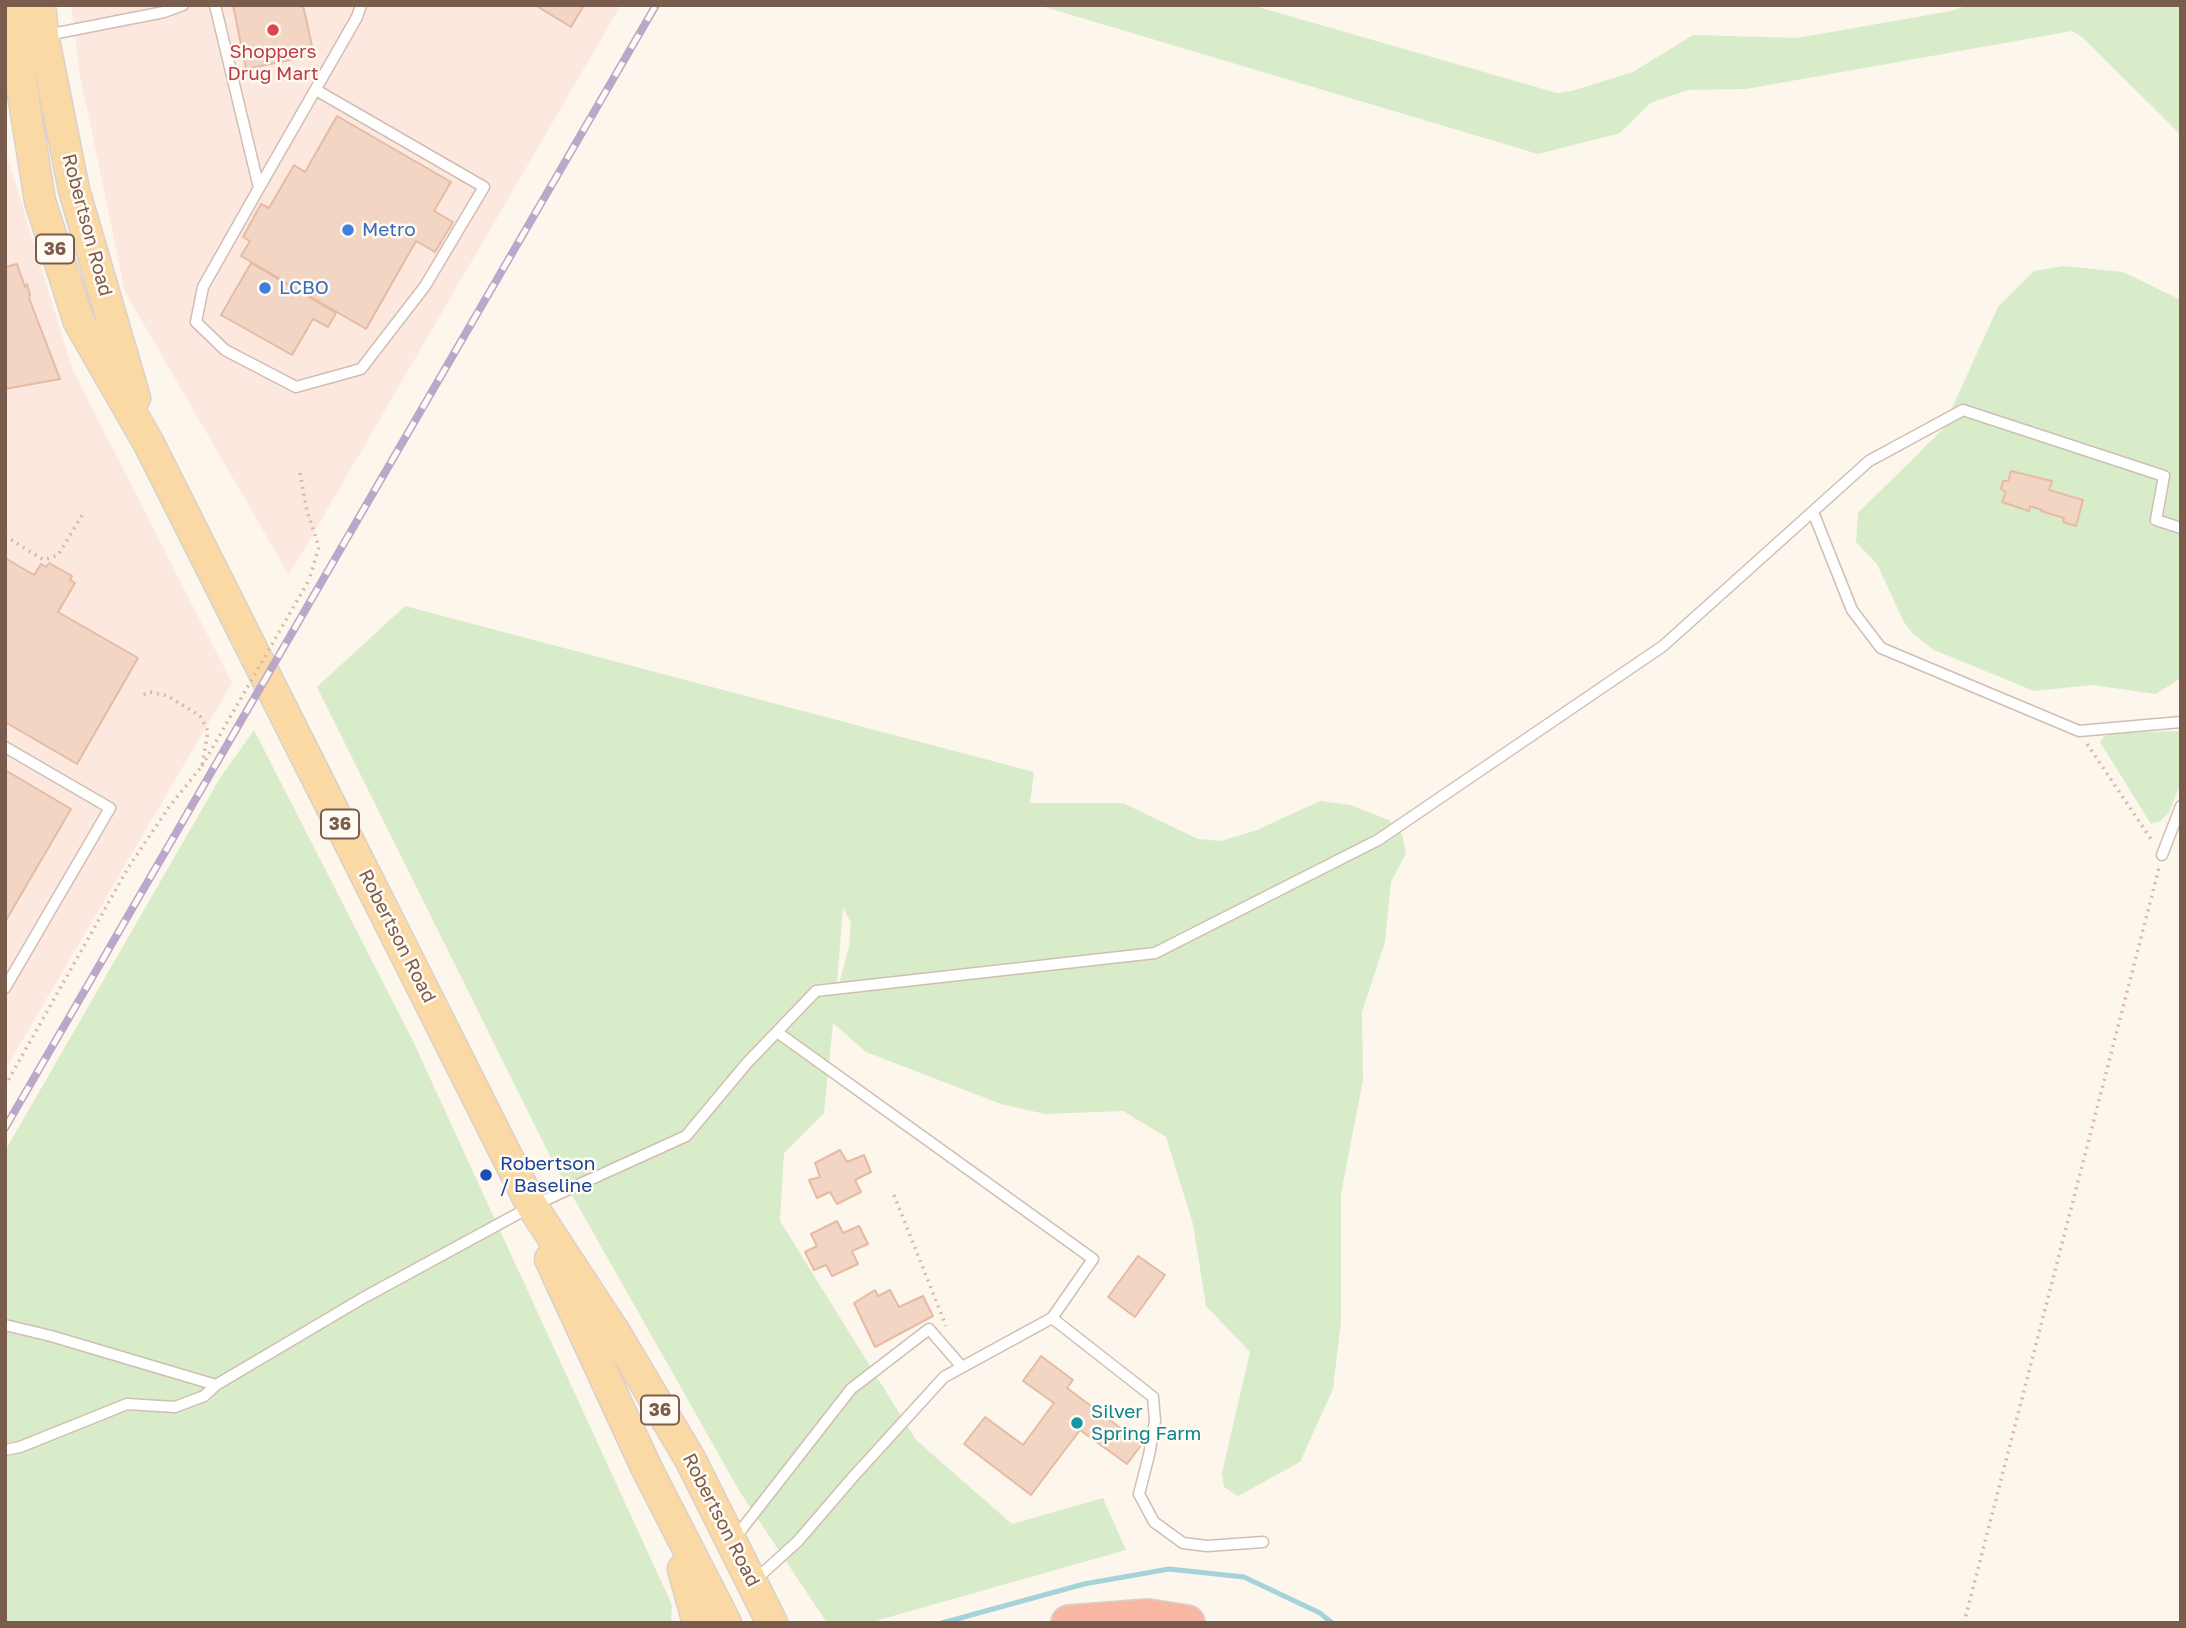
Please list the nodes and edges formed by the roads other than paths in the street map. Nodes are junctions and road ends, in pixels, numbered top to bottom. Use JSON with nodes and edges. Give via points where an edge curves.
{"nodes":[{"id":1,"x":183,"y":5,"type":"edge"},
{"id":2,"x":215,"y":5,"type":"edge"},
{"id":3,"x":361,"y":5,"type":"edge"},
{"id":4,"x":29,"y":11,"type":"edge"},
{"id":5,"x":10,"y":38,"type":"edge"},
{"id":6,"x":316,"y":90,"type":"junction"},
{"id":7,"x":260,"y":188,"type":"junction"},
{"id":8,"x":148,"y":442,"type":"junction"},
{"id":9,"x":1813,"y":512,"type":"junction"},
{"id":10,"x":2181,"y":528,"type":"edge"},
{"id":11,"x":2181,"y":722,"type":"edge"},
{"id":12,"x":5,"y":747,"type":"edge"},
{"id":13,"x":2181,"y":806,"type":"edge"},
{"id":14,"x":2162,"y":855,"type":"road end"},
{"id":15,"x":5,"y":988,"type":"edge"},
{"id":16,"x":777,"y":1032,"type":"junction"},
{"id":17,"x":532,"y":1206,"type":"junction"},
{"id":18,"x":1052,"y":1318,"type":"junction"},
{"id":19,"x":5,"y":1325,"type":"edge"},
{"id":20,"x":962,"y":1367,"type":"junction"},
{"id":21,"x":216,"y":1385,"type":"junction"},
{"id":22,"x":5,"y":1450,"type":"edge"},
{"id":23,"x":646,"y":1467,"type":"junction"},
{"id":24,"x":732,"y":1541,"type":"junction"},
{"id":25,"x":1263,"y":1542,"type":"dead end"},
{"id":26,"x":753,"y":1582,"type":"junction"},
{"id":27,"x":1110,"y":1620,"type":"edge"},
{"id":28,"x":698,"y":1623,"type":"edge"},
{"id":29,"x":726,"y":1623,"type":"edge"},
{"id":30,"x":772,"y":1623,"type":"edge"},
{"id":31,"x":1069,"y":1623,"type":"edge"},
{"id":32,"x":1187,"y":1623,"type":"edge"}],
"edges":[{"from":1,"to":4,"type":"lane","via":[[164,12]]},
{"from":2,"to":7,"type":"lane"},
{"from":3,"to":6,"type":"lane"},
{"from":4,"to":5,"type":"main road"},
{"from":4,"to":8,"type":"main road","name":"Robertson Road","number":"36","via":[[74,190]]},
{"from":5,"to":8,"type":"main road","name":"Robertson Road","number":"36","via":[[40,201],[79,322]]},
{"from":6,"to":7,"type":"lane"},
{"from":6,"to":7,"type":"lane","via":[[484,187],[425,286],[361,369],[296,387],[225,349],[196,323],[203,287]]},
{"from":8,"to":17,"type":"main road","name":"Robertson Road","number":"36"},
{"from":9,"to":10,"type":"lane","via":[[1870,461],[1963,410],[2164,476],[2156,520]]},
{"from":9,"to":11,"type":"lane","via":[[1852,610],[1881,648],[2078,731]]},
{"from":9,"to":16,"type":"lane","via":[[1663,646],[1378,840],[1155,953],[816,990]]},
{"from":12,"to":15,"type":"lane","via":[[110,808]]},
{"from":13,"to":14,"type":"lane"},
{"from":16,"to":17,"type":"lane","via":[[686,1136]]},
{"from":16,"to":18,"type":"lane","via":[[1093,1259]]},
{"from":17,"to":21,"type":"lane","via":[[362,1298]]},
{"from":17,"to":23,"type":"main road","name":"Robertson Road","number":"36","via":[[551,1265]]},
{"from":17,"to":24,"type":"main road","name":"Robertson Road","number":"36","via":[[621,1343]]},
{"from":18,"to":20,"type":"lane"},
{"from":18,"to":25,"type":"lane","via":[[1153,1397],[1155,1420],[1139,1494],[1154,1522],[1182,1543]]},
{"from":19,"to":21,"type":"lane"},
{"from":20,"to":24,"type":"lane","via":[[929,1329],[851,1389]]},
{"from":20,"to":26,"type":"lane","via":[[944,1377],[798,1541]]},
{"from":21,"to":22,"type":"lane","via":[[204,1396],[175,1407],[127,1404]]},
{"from":23,"to":28,"type":"main road"},
{"from":23,"to":29,"type":"main road","name":"Robertson Road","number":"36"},
{"from":24,"to":26,"type":"main road","name":"Robertson Road","number":"36"},
{"from":26,"to":30,"type":"main road","name":"Robertson Road","number":"36"},
{"from":27,"to":31,"type":"highway"},
{"from":27,"to":32,"type":"highway","via":[[1148,1617]]}]}
